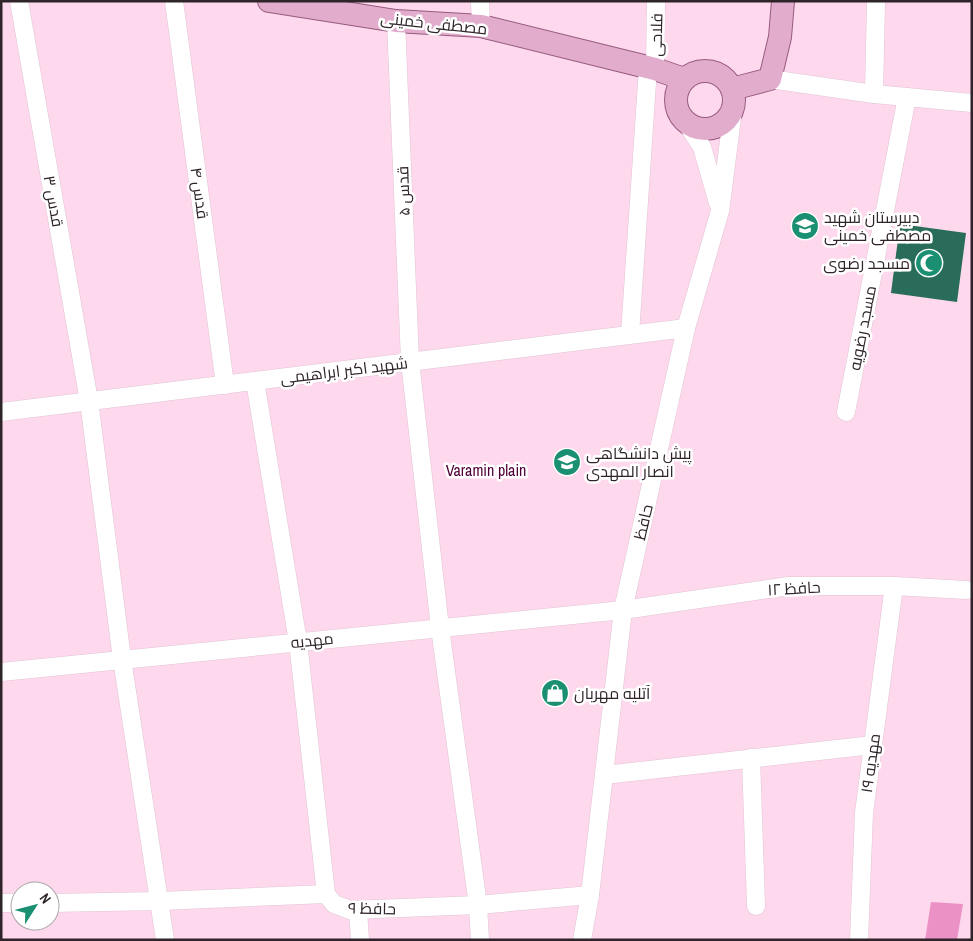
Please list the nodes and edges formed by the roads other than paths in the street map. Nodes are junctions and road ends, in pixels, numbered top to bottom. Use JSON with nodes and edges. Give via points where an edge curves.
{"nodes":[{"id":1,"x":19,"y":1,"type":"edge"},
{"id":2,"x":174,"y":1,"type":"edge"},
{"id":3,"x":480,"y":1,"type":"edge"},
{"id":4,"x":656,"y":1,"type":"edge"},
{"id":5,"x":783,"y":1,"type":"edge"},
{"id":6,"x":876,"y":1,"type":"edge"},
{"id":7,"x":280,"y":2,"type":"edge"},
{"id":8,"x":396,"y":20,"type":"junction"},
{"id":9,"x":481,"y":26,"type":"junction"},
{"id":10,"x":652,"y":69,"type":"junction"},
{"id":11,"x":684,"y":79,"type":"junction"},
{"id":12,"x":770,"y":79,"type":"junction"},
{"id":13,"x":874,"y":94,"type":"junction"},
{"id":14,"x":907,"y":97,"type":"junction"},
{"id":15,"x":733,"y":99,"type":"junction"},
{"id":16,"x":972,"y":103,"type":"edge"},
{"id":17,"x":687,"y":124,"type":"junction"},
{"id":18,"x":720,"y":211,"type":"junction"},
{"id":19,"x":686,"y":328,"type":"junction"},
{"id":20,"x":630,"y":334,"type":"junction"},
{"id":21,"x":410,"y":361,"type":"junction"},
{"id":22,"x":255,"y":381,"type":"junction"},
{"id":23,"x":226,"y":384,"type":"junction"},
{"id":24,"x":90,"y":401,"type":"junction"},
{"id":25,"x":1,"y":412,"type":"edge"},
{"id":26,"x":846,"y":412,"type":"dead end"},
{"id":27,"x":894,"y":586,"type":"junction"},
{"id":28,"x":966,"y":590,"type":"dead end"},
{"id":29,"x":623,"y":610,"type":"junction"},
{"id":30,"x":440,"y":628,"type":"junction"},
{"id":31,"x":298,"y":642,"type":"junction"},
{"id":32,"x":122,"y":659,"type":"junction"},
{"id":33,"x":1,"y":672,"type":"edge"},
{"id":34,"x":873,"y":744,"type":"junction"},
{"id":35,"x":751,"y":758,"type":"junction"},
{"id":36,"x":604,"y":775,"type":"junction"},
{"id":37,"x":326,"y":894,"type":"junction"},
{"id":38,"x":590,"y":895,"type":"junction"},
{"id":39,"x":160,"y":902,"type":"junction"},
{"id":40,"x":60,"y":903,"type":"edge"},
{"id":41,"x":478,"y":905,"type":"junction"},
{"id":42,"x":756,"y":906,"type":"dead end"},
{"id":43,"x":358,"y":910,"type":"junction"},
{"id":44,"x":165,"y":940,"type":"edge"},
{"id":45,"x":360,"y":940,"type":"edge"},
{"id":46,"x":480,"y":940,"type":"edge"},
{"id":47,"x":582,"y":940,"type":"edge"},
{"id":48,"x":859,"y":940,"type":"edge"}],
"edges":[{"from":1,"to":24,"type":"street","name":"قدس ۳"},
{"from":2,"to":23,"type":"street","name":"قدس ۴"},
{"from":3,"to":9,"type":"street"},
{"from":4,"to":10,"type":"street","name":"فلاحی"},
{"from":5,"to":12,"type":"main road","via":[[780,37]]},
{"from":6,"to":13,"type":"street"},
{"from":7,"to":8,"type":"main road","name":"مصطفی خمینی"},
{"from":8,"to":9,"type":"main road","name":"مصطفی خمینی"},
{"from":8,"to":21,"type":"street","name":"قدس ۵"},
{"from":9,"to":10,"type":"main road","name":"مصطفی خمینی"},
{"from":10,"to":11,"type":"main road","name":"مصطفی خمینی"},
{"from":10,"to":20,"type":"street","name":"فلاحی"},
{"from":11,"to":15,"type":"main road","via":[[692,73],[711,71],[728,81]]},
{"from":11,"to":17,"type":"main road","via":[[678,87],[676,107]]},
{"from":12,"to":13,"type":"street"},
{"from":12,"to":15,"type":"main road"},
{"from":13,"to":14,"type":"street"},
{"from":14,"to":16,"type":"street"},
{"from":14,"to":26,"type":"street","name":"مسجد رضویه"},
{"from":15,"to":17,"type":"main road","via":[[728,118],[722,124],[705,130]]},
{"from":15,"to":18,"type":"street","name":"حافظ"},
{"from":17,"to":18,"type":"street","via":[[702,147]]},
{"from":18,"to":19,"type":"street","name":"حافظ"},
{"from":19,"to":20,"type":"street","name":"شهید اکبر ابراهیمی"},
{"from":19,"to":29,"type":"street","name":"حافظ"},
{"from":20,"to":21,"type":"street","name":"شهید اکبر ابراهیمی"},
{"from":21,"to":22,"type":"street","name":"شهید اکبر ابراهیمی"},
{"from":21,"to":30,"type":"street","name":"قدس ۵"},
{"from":22,"to":23,"type":"street","name":"شهید اکبر ابراهیمی"},
{"from":22,"to":31,"type":"street"},
{"from":23,"to":24,"type":"street","name":"شهید اکبر ابراهیمی"},
{"from":24,"to":25,"type":"street","name":"شهید اکبر ابراهیمی"},
{"from":24,"to":32,"type":"street","name":"قدس ۳"},
{"from":27,"to":28,"type":"street","name":"حافظ ۱۲"},
{"from":27,"to":29,"type":"street","name":"حافظ ۱۲","via":[[789,586]]},
{"from":27,"to":34,"type":"street","name":"مهدیه ۱۹"},
{"from":29,"to":30,"type":"street","name":"مهدیه"},
{"from":29,"to":36,"type":"street","name":"حافظ"},
{"from":30,"to":31,"type":"street","name":"مهدیه"},
{"from":30,"to":41,"type":"street","name":"قدس ۵"},
{"from":31,"to":32,"type":"street","name":"مهدیه"},
{"from":31,"to":37,"type":"street"},
{"from":32,"to":33,"type":"street","name":"مهدیه"},
{"from":32,"to":39,"type":"street","name":"قدس ۳"},
{"from":34,"to":35,"type":"street"},
{"from":34,"to":48,"type":"street","name":"مهدیه ۱۹","via":[[864,813]]},
{"from":35,"to":36,"type":"street"},
{"from":35,"to":42,"type":"street"},
{"from":36,"to":38,"type":"street","name":"حافظ"},
{"from":37,"to":39,"type":"street","name":"حافظ ۹"},
{"from":37,"to":43,"type":"street","name":"حافظ ۹","via":[[334,904]]},
{"from":38,"to":41,"type":"street","name":"حافظ ۹"},
{"from":38,"to":47,"type":"street","name":"حافظ"},
{"from":39,"to":40,"type":"street","name":"حافظ ۹"},
{"from":39,"to":44,"type":"street","name":"قدس ۳"},
{"from":41,"to":43,"type":"street","name":"حافظ ۹"},
{"from":41,"to":46,"type":"street","name":"قدس ۵"},
{"from":43,"to":45,"type":"street"}]}
